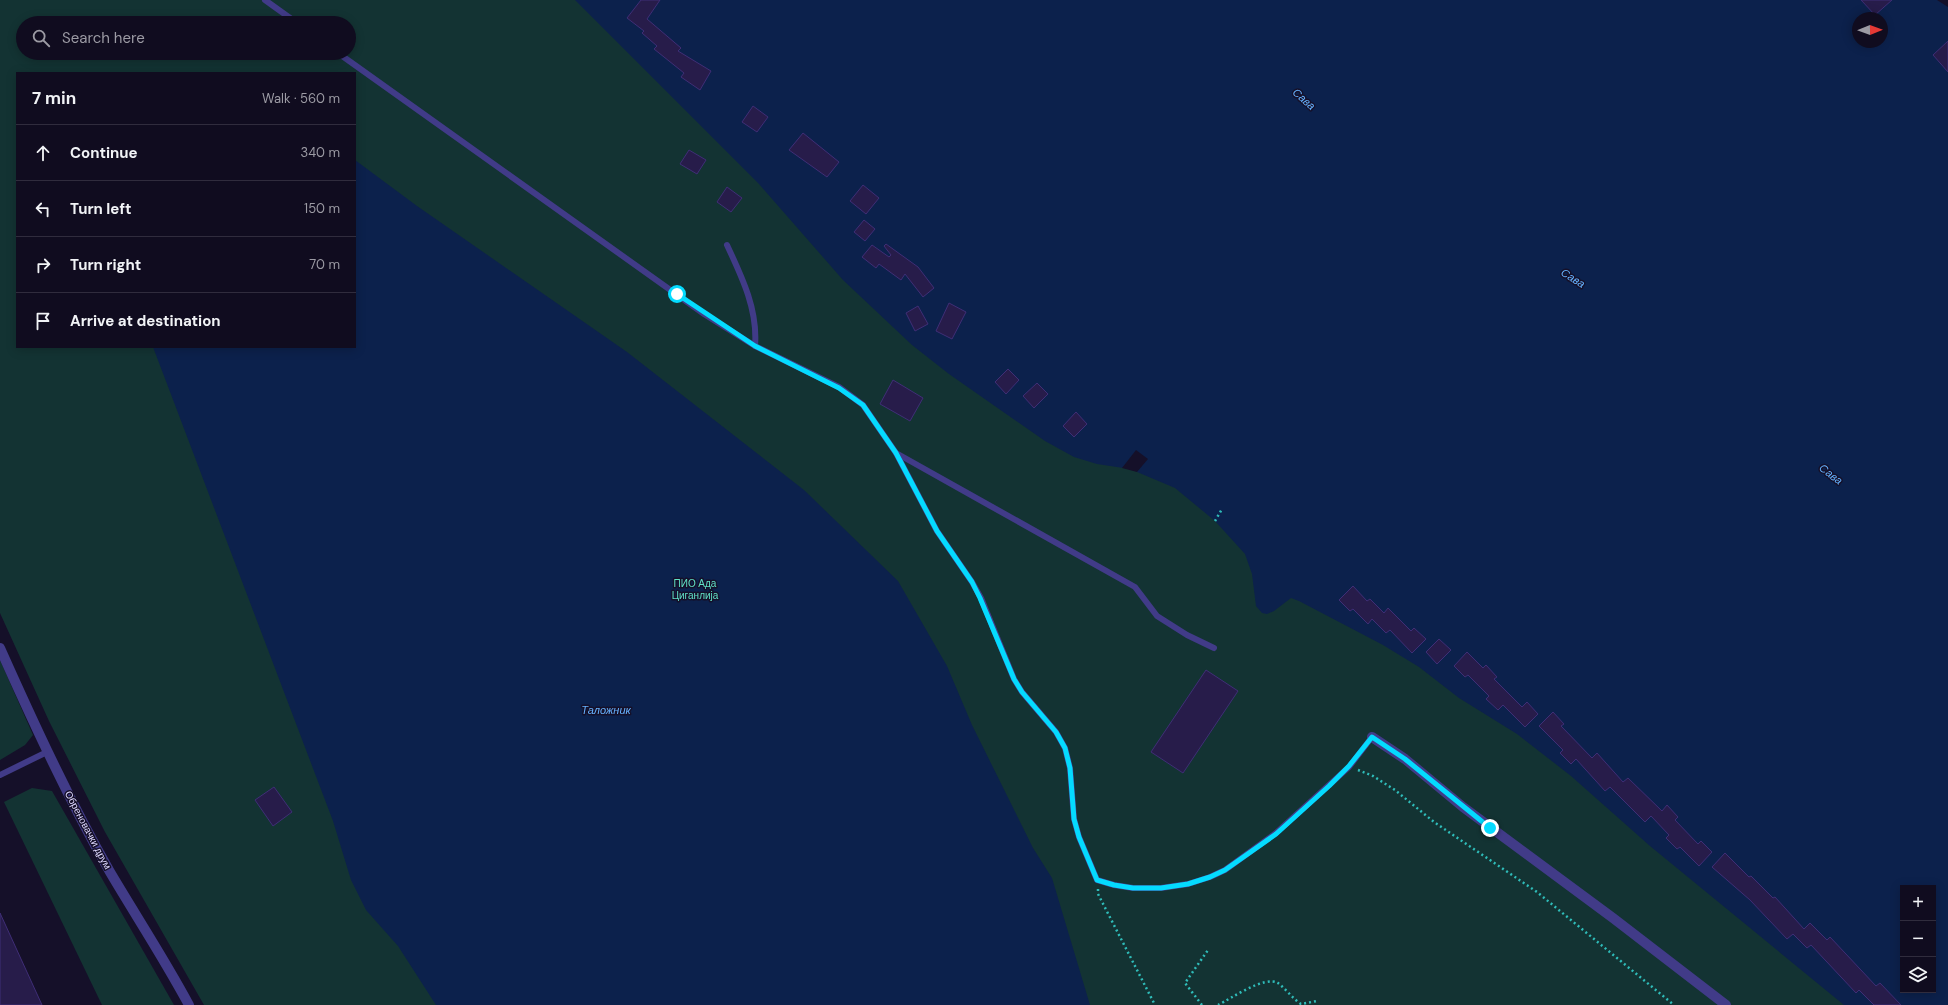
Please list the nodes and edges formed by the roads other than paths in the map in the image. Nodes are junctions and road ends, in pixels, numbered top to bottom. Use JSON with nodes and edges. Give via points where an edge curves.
{"nodes":[{"id":1,"x":265,"y":0,"type":"edge"},
{"id":2,"x":287,"y":16,"type":"edge"},
{"id":3,"x":348,"y":60,"type":"edge"},
{"id":4,"x":727,"y":245,"type":"dead end"},
{"id":5,"x":755,"y":346,"type":"junction"},
{"id":6,"x":896,"y":453,"type":"junction"},
{"id":7,"x":0,"y":648,"type":"edge"},
{"id":8,"x":1214,"y":648,"type":"dead end"},
{"id":9,"x":1372,"y":737,"type":"joint"},
{"id":10,"x":47,"y":752,"type":"junction"},
{"id":11,"x":0,"y":775,"type":"edge"},
{"id":12,"x":189,"y":1005,"type":"edge"},
{"id":13,"x":1726,"y":1005,"type":"edge"}],
"edges":[{"from":1,"to":2,"type":"lane"},
{"from":3,"to":5,"type":"lane","via":[[704,314]]},
{"from":4,"to":5,"type":"lane","via":[[746,286],[756,335]]},
{"from":5,"to":6,"type":"lane","via":[[855,397]]},
{"from":6,"to":8,"type":"lane","via":[[1135,587],[1157,616]]},
{"from":6,"to":9,"type":"lane","via":[[937,531],[978,593],[1014,679],[1056,732],[1065,748],[1070,768],[1074,819],[1097,880],[1133,888],[1161,888],[1188,884],[1225,870],[1276,834],[1349,766]]},
{"from":7,"to":10,"type":"street","name":"Обреновачки друм"},
{"from":9,"to":13,"type":"street","via":[[1405,759],[1474,816]]},
{"from":10,"to":11,"type":"lane"},
{"from":10,"to":12,"type":"street","name":"Обреновачки друм","via":[[110,871]]}]}
